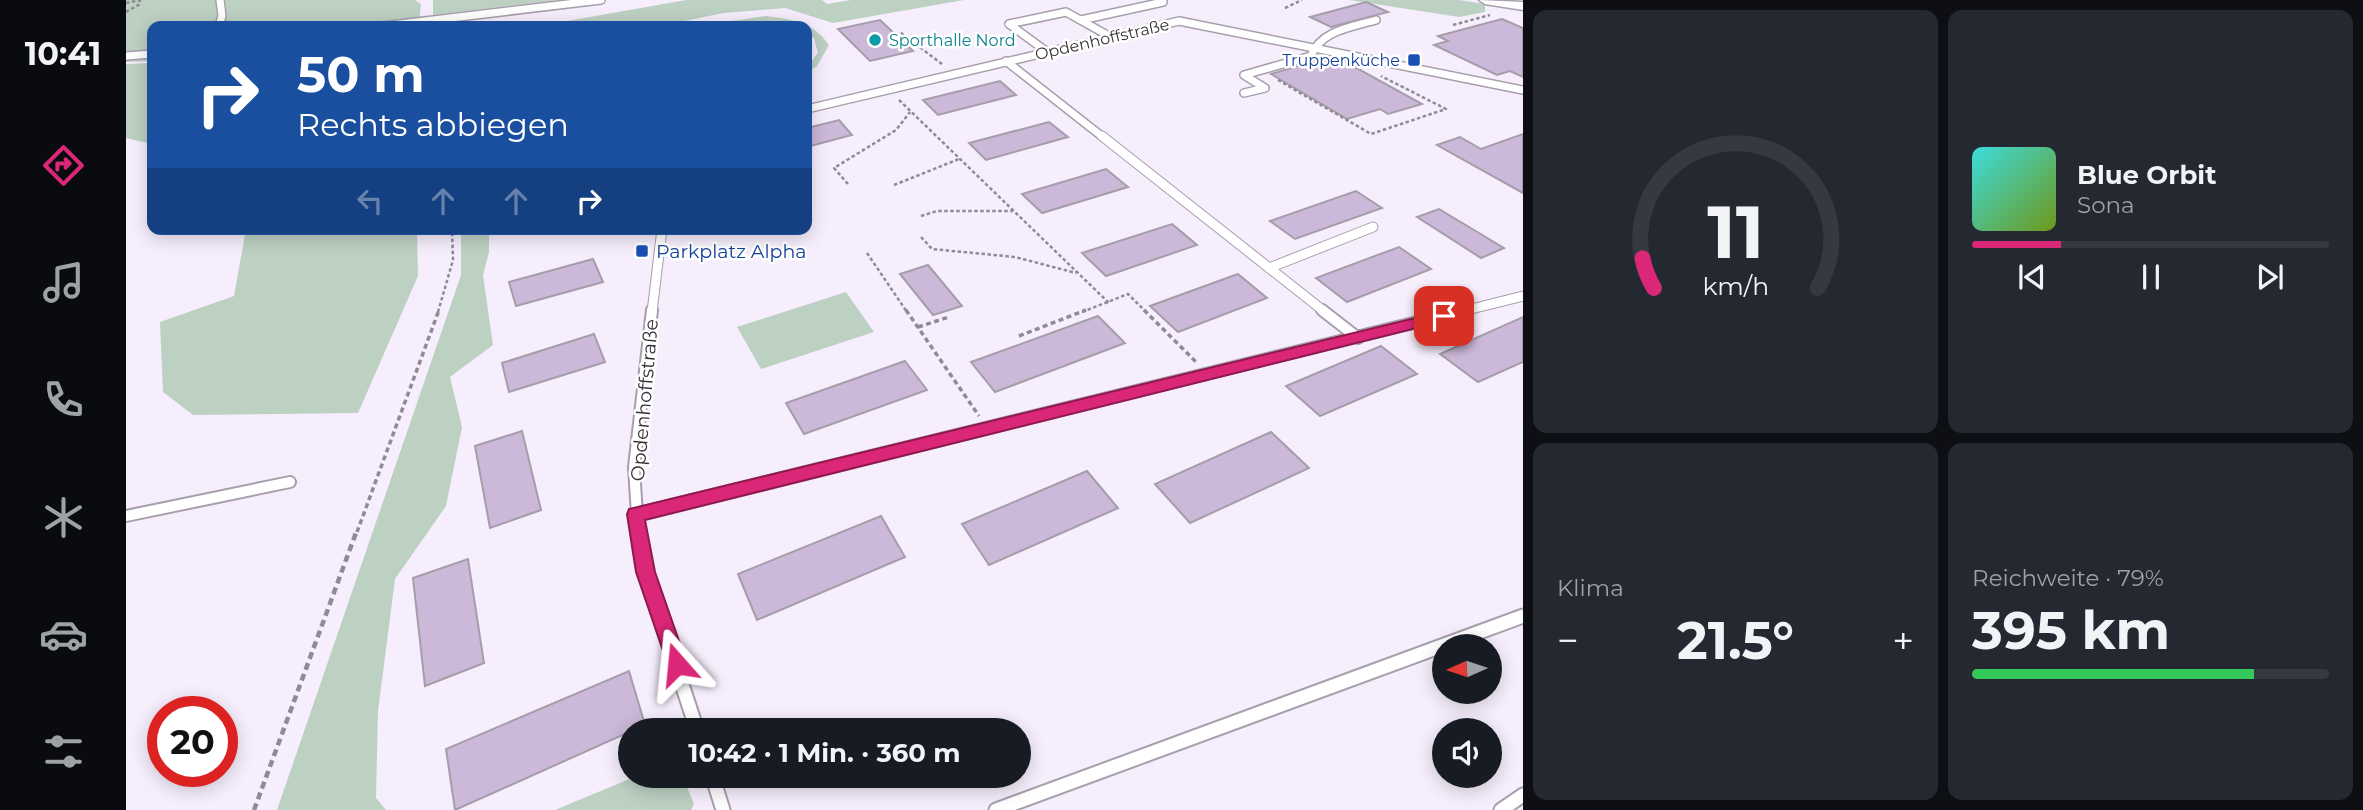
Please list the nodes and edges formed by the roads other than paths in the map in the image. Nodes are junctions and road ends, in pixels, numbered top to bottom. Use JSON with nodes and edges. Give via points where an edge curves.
{"nodes":[{"id":1,"x":220,"y":0,"type":"edge"},
{"id":2,"x":601,"y":0,"type":"edge"},
{"id":3,"x":1489,"y":1,"type":"edge"},
{"id":4,"x":1163,"y":2,"type":"dead end"},
{"id":5,"x":1523,"y":6,"type":"edge"},
{"id":6,"x":1081,"y":20,"type":"junction"},
{"id":7,"x":1376,"y":20,"type":"dead end"},
{"id":8,"x":220,"y":21,"type":"edge"},
{"id":9,"x":425,"y":21,"type":"edge"},
{"id":10,"x":1109,"y":36,"type":"junction"},
{"id":11,"x":1312,"y":47,"type":"junction"},
{"id":12,"x":1046,"y":51,"type":"junction"},
{"id":13,"x":147,"y":54,"type":"edge"},
{"id":14,"x":126,"y":56,"type":"edge"},
{"id":15,"x":1006,"y":61,"type":"junction"},
{"id":16,"x":1523,"y":90,"type":"edge"},
{"id":17,"x":1244,"y":93,"type":"dead end"},
{"id":18,"x":812,"y":108,"type":"edge"},
{"id":19,"x":1373,"y":227,"type":"dead end"},
{"id":20,"x":661,"y":235,"type":"edge"},
{"id":21,"x":1269,"y":268,"type":"junction"},
{"id":22,"x":1523,"y":296,"type":"edge"},
{"id":23,"x":1358,"y":338,"type":"junction"},
{"id":24,"x":290,"y":482,"type":"dead end"},
{"id":25,"x":635,"y":514,"type":"junction"},
{"id":26,"x":126,"y":516,"type":"edge"},
{"id":27,"x":1523,"y":616,"type":"edge"},
{"id":28,"x":693,"y":718,"type":"edge"},
{"id":29,"x":716,"y":788,"type":"edge"},
{"id":30,"x":1523,"y":795,"type":"edge"},
{"id":31,"x":723,"y":810,"type":"edge"},
{"id":32,"x":996,"y":810,"type":"edge"},
{"id":33,"x":1501,"y":810,"type":"edge"}],
"edges":[{"from":1,"to":8,"type":"lane"},
{"from":2,"to":9,"type":"lane"},
{"from":3,"to":5,"type":"street"},
{"from":4,"to":6,"type":"lane"},
{"from":6,"to":10,"type":"lane"},
{"from":6,"to":12,"type":"lane","via":[[1066,12],[1009,24]]},
{"from":7,"to":11,"type":"lane","via":[[1319,38]]},
{"from":10,"to":11,"type":"lane","name":"Opdenhoffstraße","via":[[1179,21]]},
{"from":10,"to":12,"type":"lane","name":"Opdenhoffstraße"},
{"from":11,"to":16,"type":"lane","name":"Opdenhoffstraße"},
{"from":11,"to":17,"type":"lane","via":[[1311,56],[1244,75],[1265,88]]},
{"from":12,"to":15,"type":"lane","name":"Opdenhoffstraße"},
{"from":13,"to":14,"type":"lane"},
{"from":15,"to":18,"type":"lane","name":"Opdenhoffstraße"},
{"from":15,"to":21,"type":"lane"},
{"from":19,"to":21,"type":"lane"},
{"from":20,"to":25,"type":"lane","name":"Opdenhoffstraße","via":[[634,467]]},
{"from":21,"to":23,"type":"lane"},
{"from":22,"to":23,"type":"lane"},
{"from":23,"to":25,"type":"lane"},
{"from":24,"to":26,"type":"lane"},
{"from":25,"to":28,"type":"lane","name":"Opdenhoffstraße","via":[[645,572]]},
{"from":27,"to":32,"type":"lane"},
{"from":29,"to":31,"type":"lane"},
{"from":30,"to":33,"type":"lane"}]}
